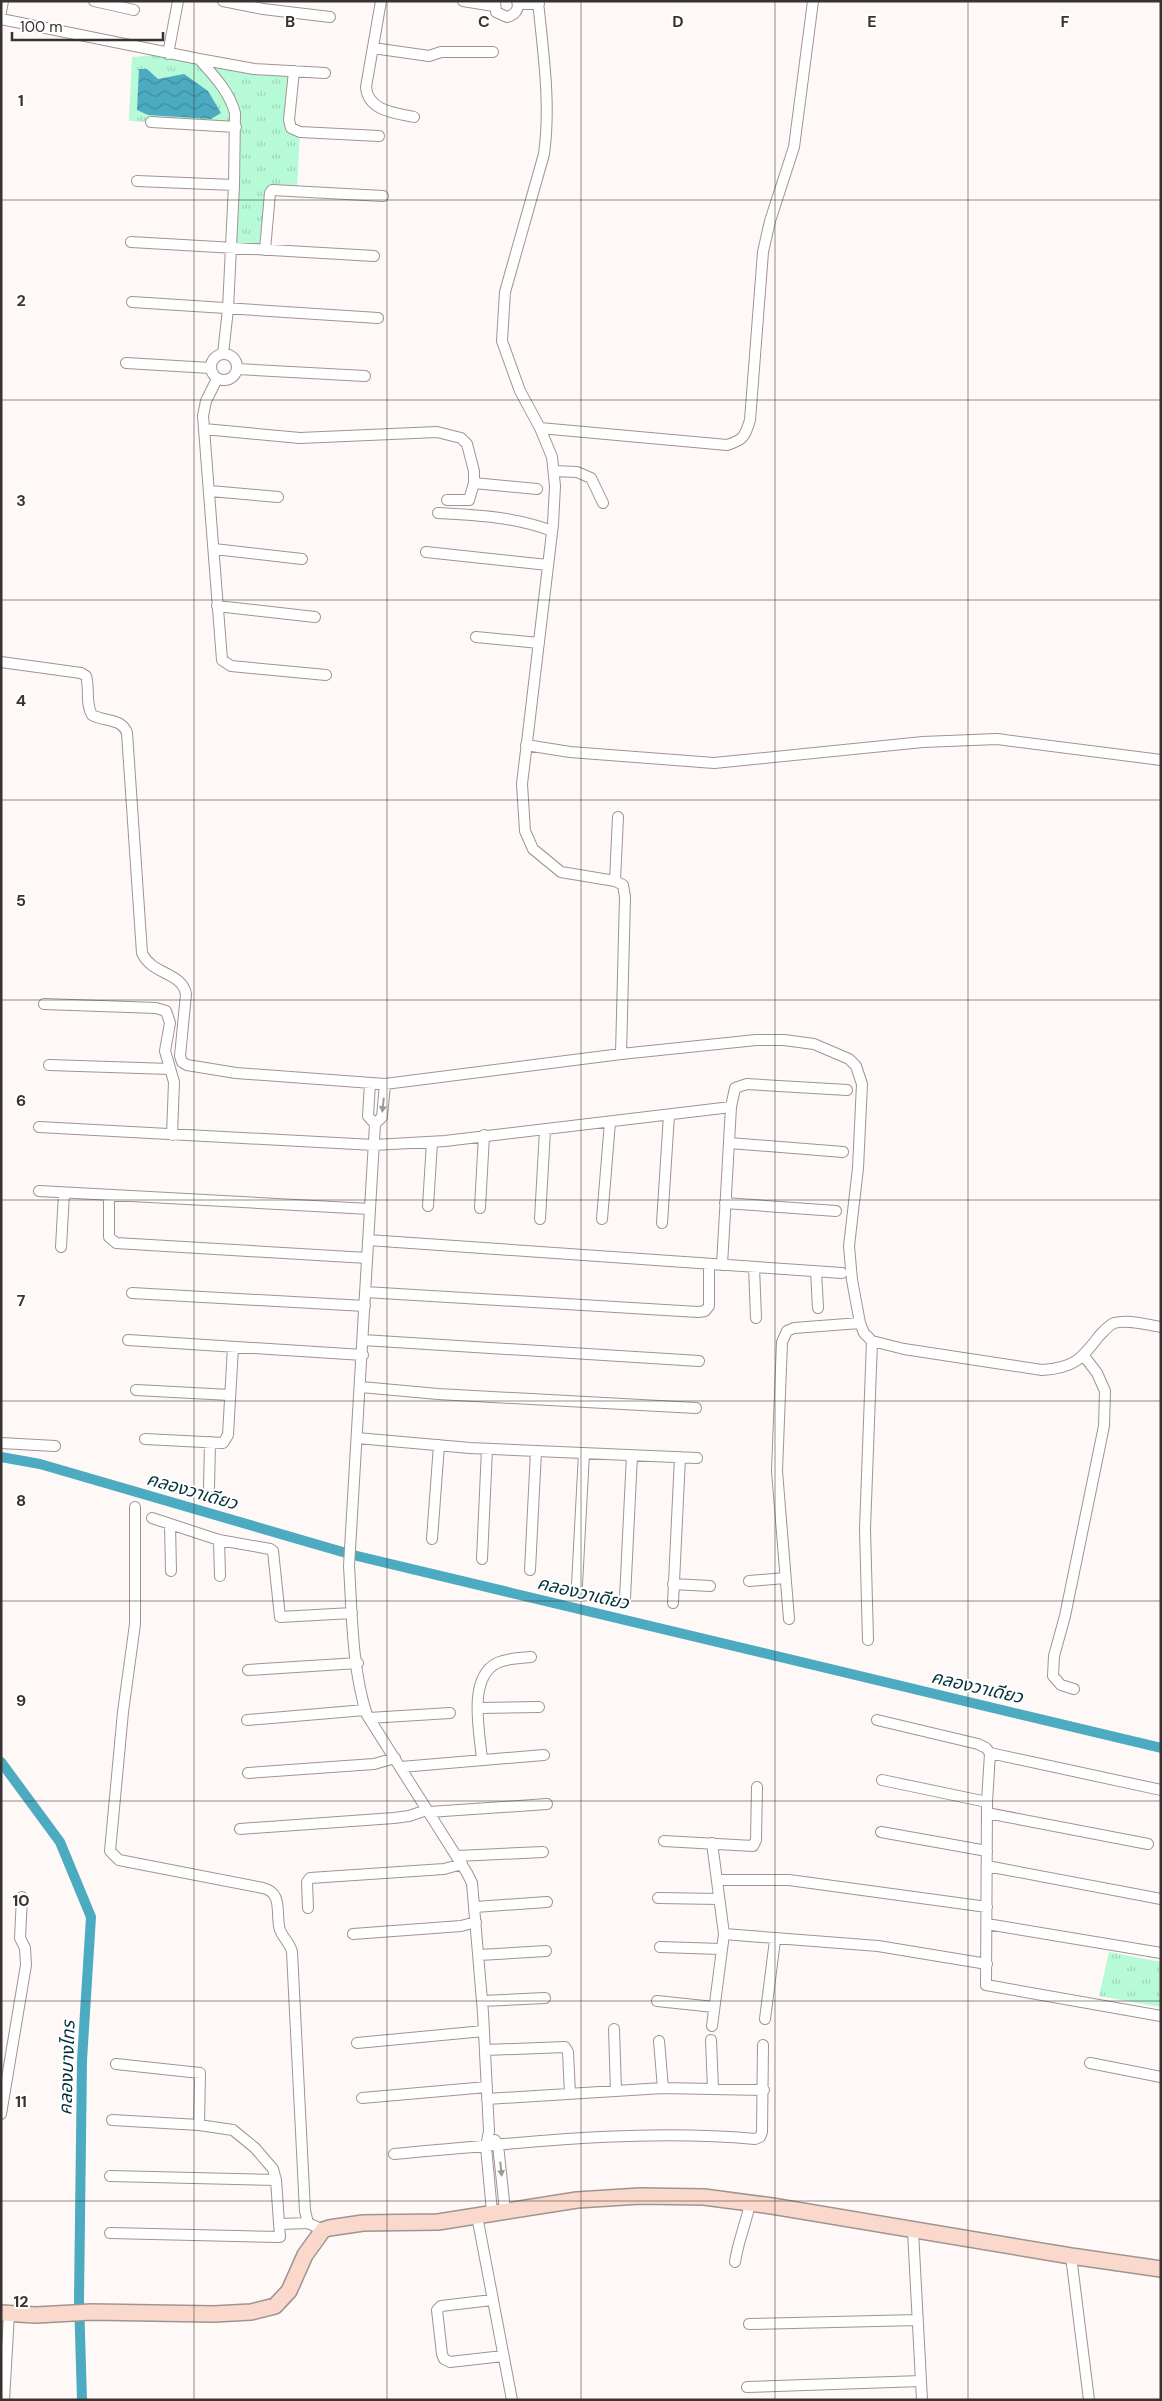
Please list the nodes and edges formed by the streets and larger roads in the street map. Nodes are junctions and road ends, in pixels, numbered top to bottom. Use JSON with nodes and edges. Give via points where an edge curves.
{"nodes":[{"id":1,"x":3,"y":1,"type":"edge"},
{"id":2,"x":94,"y":1,"type":"edge"},
{"id":3,"x":178,"y":1,"type":"edge"},
{"id":4,"x":223,"y":1,"type":"edge"},
{"id":5,"x":381,"y":1,"type":"edge"},
{"id":6,"x":463,"y":1,"type":"edge"},
{"id":7,"x":813,"y":1,"type":"edge"},
{"id":8,"x":517,"y":3,"type":"edge"},
{"id":9,"x":539,"y":3,"type":"edge"},
{"id":10,"x":494,"y":4,"type":"edge"},
{"id":11,"x":134,"y":10,"type":"dead end"},
{"id":12,"x":1,"y":12,"type":"edge"},
{"id":13,"x":330,"y":16,"type":"dead end"},
{"id":14,"x":1,"y":19,"type":"edge"},
{"id":15,"x":372,"y":48,"type":"junction"},
{"id":16,"x":493,"y":52,"type":"dead end"},
{"id":17,"x":168,"y":54,"type":"junction"},
{"id":18,"x":199,"y":59,"type":"junction"},
{"id":19,"x":294,"y":71,"type":"junction"},
{"id":20,"x":325,"y":74,"type":"dead end"},
{"id":21,"x":414,"y":117,"type":"dead end"},
{"id":22,"x":151,"y":122,"type":"dead end"},
{"id":23,"x":236,"y":127,"type":"junction"},
{"id":24,"x":379,"y":136,"type":"dead end"},
{"id":25,"x":137,"y":181,"type":"dead end"},
{"id":26,"x":234,"y":185,"type":"junction"},
{"id":27,"x":383,"y":196,"type":"dead end"},
{"id":28,"x":131,"y":242,"type":"dead end"},
{"id":29,"x":230,"y":247,"type":"junction"},
{"id":30,"x":265,"y":250,"type":"junction"},
{"id":31,"x":374,"y":256,"type":"dead end"},
{"id":32,"x":132,"y":302,"type":"dead end"},
{"id":33,"x":228,"y":309,"type":"junction"},
{"id":34,"x":378,"y":318,"type":"dead end"},
{"id":35,"x":223,"y":354,"type":"junction"},
{"id":36,"x":126,"y":363,"type":"dead end"},
{"id":37,"x":210,"y":368,"type":"junction"},
{"id":38,"x":237,"y":369,"type":"junction"},
{"id":39,"x":365,"y":376,"type":"dead end"},
{"id":40,"x":217,"y":379,"type":"junction"},
{"id":41,"x":540,"y":428,"type":"junction"},
{"id":42,"x":204,"y":429,"type":"junction"},
{"id":43,"x":554,"y":472,"type":"junction"},
{"id":44,"x":474,"y":483,"type":"junction"},
{"id":45,"x":537,"y":489,"type":"dead end"},
{"id":46,"x":210,"y":491,"type":"junction"},
{"id":47,"x":278,"y":497,"type":"dead end"},
{"id":48,"x":447,"y":500,"type":"dead end"},
{"id":49,"x":603,"y":503,"type":"dead end"},
{"id":50,"x":438,"y":513,"type":"dead end"},
{"id":51,"x":552,"y":531,"type":"junction"},
{"id":52,"x":214,"y":549,"type":"junction"},
{"id":53,"x":426,"y":552,"type":"dead end"},
{"id":54,"x":302,"y":559,"type":"dead end"},
{"id":55,"x":548,"y":565,"type":"junction"},
{"id":56,"x":217,"y":606,"type":"junction"},
{"id":57,"x":315,"y":617,"type":"dead end"},
{"id":58,"x":476,"y":637,"type":"dead end"},
{"id":59,"x":539,"y":643,"type":"junction"},
{"id":60,"x":1,"y":662,"type":"edge"},
{"id":61,"x":326,"y":676,"type":"dead end"},
{"id":62,"x":526,"y":745,"type":"junction"},
{"id":63,"x":1161,"y":760,"type":"edge"},
{"id":64,"x":618,"y":817,"type":"dead end"},
{"id":65,"x":615,"y":881,"type":"junction"},
{"id":66,"x":44,"y":1004,"type":"dead end"},
{"id":67,"x":621,"y":1054,"type":"junction"},
{"id":68,"x":49,"y":1065,"type":"dead end"},
{"id":69,"x":170,"y":1069,"type":"junction"},
{"id":70,"x":370,"y":1083,"type":"junction"},
{"id":71,"x":385,"y":1084,"type":"junction"},
{"id":72,"x":847,"y":1090,"type":"dead end"},
{"id":73,"x":731,"y":1107,"type":"junction"},
{"id":74,"x":669,"y":1115,"type":"junction"},
{"id":75,"x":610,"y":1122,"type":"junction"},
{"id":76,"x":375,"y":1124,"type":"junction"},
{"id":77,"x":39,"y":1127,"type":"dead end"},
{"id":78,"x":545,"y":1130,"type":"junction"},
{"id":79,"x":172,"y":1135,"type":"junction"},
{"id":80,"x":484,"y":1135,"type":"junction"},
{"id":81,"x":432,"y":1142,"type":"junction"},
{"id":82,"x":729,"y":1143,"type":"junction"},
{"id":83,"x":374,"y":1145,"type":"junction"},
{"id":84,"x":843,"y":1152,"type":"dead end"},
{"id":85,"x":39,"y":1191,"type":"dead end"},
{"id":86,"x":64,"y":1193,"type":"junction"},
{"id":87,"x":109,"y":1195,"type":"junction"},
{"id":88,"x":725,"y":1203,"type":"junction"},
{"id":89,"x":428,"y":1206,"type":"dead end"},
{"id":90,"x":480,"y":1208,"type":"dead end"},
{"id":91,"x":370,"y":1209,"type":"junction"},
{"id":92,"x":836,"y":1211,"type":"dead end"},
{"id":93,"x":540,"y":1219,"type":"dead end"},
{"id":94,"x":602,"y":1219,"type":"dead end"},
{"id":95,"x":662,"y":1223,"type":"dead end"},
{"id":96,"x":368,"y":1240,"type":"junction"},
{"id":97,"x":61,"y":1247,"type":"dead end"},
{"id":98,"x":367,"y":1258,"type":"junction"},
{"id":99,"x":709,"y":1264,"type":"junction"},
{"id":100,"x":722,"y":1265,"type":"junction"},
{"id":101,"x":754,"y":1267,"type":"junction"},
{"id":102,"x":816,"y":1271,"type":"junction"},
{"id":103,"x":842,"y":1273,"type":"dead end"},
{"id":104,"x":365,"y":1292,"type":"junction"},
{"id":105,"x":132,"y":1293,"type":"dead end"},
{"id":106,"x":365,"y":1306,"type":"junction"},
{"id":107,"x":818,"y":1308,"type":"dead end"},
{"id":108,"x":756,"y":1318,"type":"dead end"},
{"id":109,"x":860,"y":1323,"type":"junction"},
{"id":110,"x":1161,"y":1327,"type":"edge"},
{"id":111,"x":128,"y":1340,"type":"dead end"},
{"id":112,"x":363,"y":1340,"type":"junction"},
{"id":113,"x":872,"y":1341,"type":"junction"},
{"id":114,"x":233,"y":1347,"type":"junction"},
{"id":115,"x":363,"y":1355,"type":"junction"},
{"id":116,"x":1084,"y":1356,"type":"junction"},
{"id":117,"x":698,"y":1361,"type":"dead end"},
{"id":118,"x":361,"y":1387,"type":"junction"},
{"id":119,"x":136,"y":1390,"type":"dead end"},
{"id":120,"x":230,"y":1394,"type":"junction"},
{"id":121,"x":696,"y":1408,"type":"dead end"},
{"id":122,"x":357,"y":1438,"type":"junction"},
{"id":123,"x":145,"y":1439,"type":"dead end"},
{"id":124,"x":210,"y":1442,"type":"junction"},
{"id":125,"x":1,"y":1443,"type":"edge"},
{"id":126,"x":439,"y":1445,"type":"junction"},
{"id":127,"x":55,"y":1446,"type":"dead end"},
{"id":128,"x":487,"y":1449,"type":"junction"},
{"id":129,"x":536,"y":1451,"type":"junction"},
{"id":130,"x":584,"y":1453,"type":"junction"},
{"id":131,"x":632,"y":1455,"type":"junction"},
{"id":132,"x":680,"y":1457,"type":"junction"},
{"id":133,"x":697,"y":1458,"type":"dead end"},
{"id":134,"x":209,"y":1487,"type":"dead end"},
{"id":135,"x":135,"y":1508,"type":"dead end"},
{"id":136,"x":152,"y":1518,"type":"dead end"},
{"id":137,"x":170,"y":1524,"type":"junction"},
{"id":138,"x":432,"y":1539,"type":"dead end"},
{"id":139,"x":219,"y":1540,"type":"junction"},
{"id":140,"x":482,"y":1559,"type":"dead end"},
{"id":141,"x":530,"y":1570,"type":"dead end"},
{"id":142,"x":171,"y":1571,"type":"dead end"},
{"id":143,"x":220,"y":1576,"type":"dead end"},
{"id":144,"x":785,"y":1578,"type":"junction"},
{"id":145,"x":749,"y":1580,"type":"dead end"},
{"id":146,"x":674,"y":1584,"type":"junction"},
{"id":147,"x":577,"y":1586,"type":"dead end"},
{"id":148,"x":710,"y":1586,"type":"dead end"},
{"id":149,"x":625,"y":1598,"type":"dead end"},
{"id":150,"x":673,"y":1603,"type":"dead end"},
{"id":151,"x":352,"y":1613,"type":"junction"},
{"id":152,"x":789,"y":1618,"type":"dead end"},
{"id":153,"x":868,"y":1640,"type":"dead end"},
{"id":154,"x":531,"y":1657,"type":"dead end"},
{"id":155,"x":358,"y":1663,"type":"junction"},
{"id":156,"x":248,"y":1670,"type":"dead end"},
{"id":157,"x":1074,"y":1689,"type":"dead end"},
{"id":158,"x":539,"y":1707,"type":"dead end"},
{"id":159,"x":479,"y":1708,"type":"junction"},
{"id":160,"x":450,"y":1713,"type":"dead end"},
{"id":161,"x":367,"y":1714,"type":"junction"},
{"id":162,"x":247,"y":1720,"type":"dead end"},
{"id":163,"x":877,"y":1720,"type":"dead end"},
{"id":164,"x":990,"y":1753,"type":"junction"},
{"id":165,"x":544,"y":1755,"type":"dead end"},
{"id":166,"x":482,"y":1760,"type":"junction"},
{"id":167,"x":398,"y":1762,"type":"junction"},
{"id":168,"x":248,"y":1774,"type":"dead end"},
{"id":169,"x":882,"y":1780,"type":"dead end"},
{"id":170,"x":757,"y":1787,"type":"dead end"},
{"id":171,"x":1161,"y":1790,"type":"edge"},
{"id":172,"x":547,"y":1804,"type":"dead end"},
{"id":173,"x":987,"y":1808,"type":"junction"},
{"id":174,"x":428,"y":1811,"type":"junction"},
{"id":175,"x":240,"y":1829,"type":"dead end"},
{"id":176,"x":881,"y":1832,"type":"dead end"},
{"id":177,"x":664,"y":1841,"type":"dead end"},
{"id":178,"x":712,"y":1844,"type":"junction"},
{"id":179,"x":1148,"y":1844,"type":"dead end"},
{"id":180,"x":987,"y":1851,"type":"junction"},
{"id":181,"x":543,"y":1852,"type":"dead end"},
{"id":182,"x":459,"y":1860,"type":"junction"},
{"id":183,"x":987,"y":1866,"type":"junction"},
{"id":184,"x":717,"y":1880,"type":"junction"},
{"id":185,"x":22,"y":1897,"type":"dead end"},
{"id":186,"x":658,"y":1898,"type":"dead end"},
{"id":187,"x":719,"y":1899,"type":"junction"},
{"id":188,"x":1161,"y":1899,"type":"edge"},
{"id":189,"x":547,"y":1902,"type":"dead end"},
{"id":190,"x":475,"y":1907,"type":"junction"},
{"id":191,"x":987,"y":1907,"type":"junction"},
{"id":192,"x":308,"y":1908,"type":"dead end"},
{"id":193,"x":476,"y":1922,"type":"junction"},
{"id":194,"x":987,"y":1924,"type":"junction"},
{"id":195,"x":353,"y":1934,"type":"dead end"},
{"id":196,"x":724,"y":1934,"type":"junction"},
{"id":197,"x":775,"y":1940,"type":"junction"},
{"id":198,"x":660,"y":1947,"type":"dead end"},
{"id":199,"x":721,"y":1949,"type":"junction"},
{"id":200,"x":546,"y":1951,"type":"dead end"},
{"id":201,"x":1161,"y":1953,"type":"edge"},
{"id":202,"x":479,"y":1955,"type":"junction"},
{"id":203,"x":986,"y":1964,"type":"junction"},
{"id":204,"x":545,"y":1998,"type":"dead end"},
{"id":205,"x":482,"y":2001,"type":"junction"},
{"id":206,"x":657,"y":2001,"type":"dead end"},
{"id":207,"x":714,"y":2007,"type":"junction"},
{"id":208,"x":1161,"y":2016,"type":"edge"},
{"id":209,"x":765,"y":2019,"type":"dead end"},
{"id":210,"x":712,"y":2026,"type":"dead end"},
{"id":211,"x":614,"y":2029,"type":"dead end"},
{"id":212,"x":484,"y":2031,"type":"junction"},
{"id":213,"x":711,"y":2040,"type":"dead end"},
{"id":214,"x":659,"y":2042,"type":"dead end"},
{"id":215,"x":357,"y":2043,"type":"dead end"},
{"id":216,"x":763,"y":2045,"type":"dead end"},
{"id":217,"x":485,"y":2050,"type":"junction"},
{"id":218,"x":1090,"y":2063,"type":"dead end"},
{"id":219,"x":116,"y":2064,"type":"dead end"},
{"id":220,"x":1161,"y":2077,"type":"edge"},
{"id":221,"x":487,"y":2087,"type":"junction"},
{"id":222,"x":663,"y":2088,"type":"junction"},
{"id":223,"x":713,"y":2089,"type":"junction"},
{"id":224,"x":764,"y":2090,"type":"junction"},
{"id":225,"x":616,"y":2091,"type":"junction"},
{"id":226,"x":570,"y":2094,"type":"junction"},
{"id":227,"x":362,"y":2098,"type":"dead end"},
{"id":228,"x":488,"y":2099,"type":"junction"},
{"id":229,"x":1,"y":2114,"type":"edge"},
{"id":230,"x":112,"y":2120,"type":"dead end"},
{"id":231,"x":198,"y":2125,"type":"junction"},
{"id":232,"x":489,"y":2131,"type":"junction"},
{"id":233,"x":498,"y":2145,"type":"junction"},
{"id":234,"x":486,"y":2146,"type":"junction"},
{"id":235,"x":394,"y":2154,"type":"dead end"},
{"id":236,"x":110,"y":2176,"type":"dead end"},
{"id":237,"x":276,"y":2180,"type":"junction"},
{"id":238,"x":750,"y":2203,"type":"junction"},
{"id":239,"x":491,"y":2213,"type":"junction"},
{"id":240,"x":308,"y":2223,"type":"junction"},
{"id":241,"x":280,"y":2224,"type":"junction"},
{"id":242,"x":322,"y":2230,"type":"junction"},
{"id":243,"x":913,"y":2231,"type":"junction"},
{"id":244,"x":110,"y":2233,"type":"dead end"},
{"id":245,"x":1072,"y":2256,"type":"junction"},
{"id":246,"x":735,"y":2262,"type":"dead end"},
{"id":247,"x":1161,"y":2269,"type":"edge"},
{"id":248,"x":492,"y":2300,"type":"junction"},
{"id":249,"x":4,"y":2311,"type":"edge"},
{"id":250,"x":918,"y":2320,"type":"junction"},
{"id":251,"x":749,"y":2324,"type":"dead end"},
{"id":252,"x":503,"y":2356,"type":"junction"},
{"id":253,"x":921,"y":2381,"type":"junction"},
{"id":254,"x":747,"y":2386,"type":"dead end"},
{"id":255,"x":4,"y":2400,"type":"edge"},
{"id":256,"x":512,"y":2400,"type":"edge"},
{"id":257,"x":922,"y":2400,"type":"edge"},
{"id":258,"x":1089,"y":2400,"type":"edge"}],
"edges":[{"from":1,"to":12,"type":"street"},
{"from":2,"to":11,"type":"street"},
{"from":3,"to":17,"type":"street"},
{"from":4,"to":13,"type":"street"},
{"from":5,"to":15,"type":"street"},
{"from":6,"to":10,"type":"street"},
{"from":7,"to":41,"type":"street","via":[[794,147],[763,252],[747,432],[741,440],[727,445]]},
{"from":8,"to":9,"type":"street"},
{"from":8,"to":10,"type":"street","via":[[513,15],[507,17],[501,16]]},
{"from":9,"to":41,"type":"street","via":[[547,99],[546,137],[505,292],[502,342],[520,392]]},
{"from":14,"to":17,"type":"street"},
{"from":15,"to":16,"type":"street","via":[[428,56],[441,52]]},
{"from":15,"to":21,"type":"street","via":[[366,94],[378,108]]},
{"from":17,"to":18,"type":"street"},
{"from":18,"to":19,"type":"street"},
{"from":18,"to":23,"type":"street","via":[[220,81],[232,103]]},
{"from":19,"to":20,"type":"street"},
{"from":19,"to":24,"type":"street","via":[[291,128],[300,132]]},
{"from":22,"to":23,"type":"street"},
{"from":23,"to":26,"type":"street"},
{"from":25,"to":26,"type":"street"},
{"from":26,"to":29,"type":"street"},
{"from":27,"to":30,"type":"street","via":[[272,190]]},
{"from":28,"to":29,"type":"street"},
{"from":29,"to":30,"type":"street"},
{"from":29,"to":33,"type":"street"},
{"from":30,"to":31,"type":"street"},
{"from":32,"to":33,"type":"street"},
{"from":33,"to":34,"type":"street"},
{"from":33,"to":35,"type":"street"},
{"from":35,"to":37,"type":"street","via":[[214,358]]},
{"from":35,"to":38,"type":"street","via":[[236,361]]},
{"from":36,"to":37,"type":"street"},
{"from":37,"to":40,"type":"street"},
{"from":38,"to":39,"type":"street"},
{"from":38,"to":40,"type":"street","via":[[230,379]]},
{"from":40,"to":42,"type":"street","via":[[206,401]]},
{"from":41,"to":43,"type":"street"},
{"from":42,"to":44,"type":"street","via":[[300,438],[437,432],[461,438],[467,444]]},
{"from":42,"to":46,"type":"street"},
{"from":43,"to":49,"type":"street","via":[[577,472],[591,478]]},
{"from":43,"to":51,"type":"street"},
{"from":44,"to":45,"type":"street"},
{"from":44,"to":48,"type":"street","via":[[469,500]]},
{"from":46,"to":47,"type":"street"},
{"from":46,"to":52,"type":"street"},
{"from":50,"to":51,"type":"street","via":[[488,516],[535,524]]},
{"from":51,"to":55,"type":"street"},
{"from":52,"to":54,"type":"street"},
{"from":52,"to":56,"type":"street"},
{"from":53,"to":55,"type":"street"},
{"from":55,"to":59,"type":"street"},
{"from":56,"to":57,"type":"street"},
{"from":56,"to":61,"type":"street","via":[[225,664]]},
{"from":58,"to":59,"type":"street"},
{"from":59,"to":62,"type":"street"},
{"from":60,"to":70,"type":"street","via":[[81,673],[88,681],[89,709],[97,718],[125,727],[142,954],[152,968],[184,986],[182,1062],[236,1072]]},
{"from":62,"to":63,"type":"street","via":[[570,752],[714,763],[922,742],[997,739]]},
{"from":62,"to":65,"type":"street","via":[[522,784],[525,832],[532,849],[561,872]]},
{"from":64,"to":65,"type":"street"},
{"from":65,"to":67,"type":"street","via":[[623,885],[625,897]]},
{"from":66,"to":69,"type":"street","via":[[166,1011],[170,1023],[165,1051]]},
{"from":67,"to":71,"type":"street"},
{"from":67,"to":109,"type":"street","via":[[784,1040],[814,1044],[849,1059],[856,1066],[862,1084],[858,1168],[849,1246]]},
{"from":68,"to":69,"type":"street"},
{"from":69,"to":79,"type":"street","via":[[174,1082]]},
{"from":70,"to":71,"type":"street"},
{"from":70,"to":76,"type":"street","via":[[368,1116]]},
{"from":71,"to":76,"type":"street","one_way":true,"via":[[382,1117]]},
{"from":72,"to":73,"type":"street","via":[[740,1085],[735,1088]]},
{"from":73,"to":74,"type":"street"},
{"from":73,"to":82,"type":"street"},
{"from":74,"to":75,"type":"street"},
{"from":74,"to":95,"type":"street"},
{"from":75,"to":78,"type":"street"},
{"from":75,"to":94,"type":"street"},
{"from":76,"to":83,"type":"street"},
{"from":77,"to":79,"type":"street"},
{"from":78,"to":80,"type":"street"},
{"from":78,"to":93,"type":"street"},
{"from":79,"to":83,"type":"street"},
{"from":80,"to":81,"type":"street"},
{"from":80,"to":90,"type":"street"},
{"from":81,"to":83,"type":"street"},
{"from":81,"to":89,"type":"street"},
{"from":82,"to":84,"type":"street"},
{"from":82,"to":88,"type":"street"},
{"from":83,"to":91,"type":"street"},
{"from":85,"to":86,"type":"street"},
{"from":86,"to":87,"type":"street"},
{"from":86,"to":97,"type":"street"},
{"from":87,"to":91,"type":"street"},
{"from":87,"to":98,"type":"street","via":[[110,1236],[116,1243]]},
{"from":88,"to":92,"type":"street"},
{"from":88,"to":100,"type":"street"},
{"from":91,"to":96,"type":"street"},
{"from":96,"to":98,"type":"street"},
{"from":96,"to":99,"type":"street"},
{"from":98,"to":104,"type":"street"},
{"from":99,"to":100,"type":"street"},
{"from":99,"to":104,"type":"street","via":[[709,1306],[698,1312]]},
{"from":100,"to":101,"type":"street"},
{"from":101,"to":102,"type":"street"},
{"from":101,"to":108,"type":"street"},
{"from":102,"to":103,"type":"street"},
{"from":102,"to":107,"type":"street"},
{"from":104,"to":106,"type":"street"},
{"from":105,"to":106,"type":"street"},
{"from":106,"to":112,"type":"street"},
{"from":109,"to":113,"type":"street"},
{"from":109,"to":144,"type":"street","via":[[794,1328],[787,1331],[782,1342],[778,1471]]},
{"from":110,"to":116,"type":"street","via":[[1112,1323]]},
{"from":111,"to":114,"type":"street"},
{"from":112,"to":115,"type":"street"},
{"from":112,"to":117,"type":"street"},
{"from":113,"to":116,"type":"street","via":[[1042,1370],[1062,1368]]},
{"from":113,"to":153,"type":"street","via":[[865,1529]]},
{"from":114,"to":115,"type":"street"},
{"from":114,"to":120,"type":"street"},
{"from":115,"to":118,"type":"street"},
{"from":116,"to":157,"type":"street","via":[[1105,1391],[1104,1426],[1054,1656],[1053,1676],[1061,1685]]},
{"from":118,"to":121,"type":"street"},
{"from":118,"to":122,"type":"street"},
{"from":119,"to":120,"type":"street"},
{"from":120,"to":124,"type":"street","via":[[226,1440],[223,1443]]},
{"from":122,"to":126,"type":"street"},
{"from":122,"to":151,"type":"street","via":[[349,1566]]},
{"from":123,"to":124,"type":"street"},
{"from":124,"to":134,"type":"street"},
{"from":125,"to":127,"type":"street"},
{"from":126,"to":128,"type":"street"},
{"from":126,"to":138,"type":"street"},
{"from":128,"to":129,"type":"street"},
{"from":128,"to":140,"type":"street"},
{"from":129,"to":130,"type":"street"},
{"from":129,"to":141,"type":"street"},
{"from":130,"to":131,"type":"street"},
{"from":130,"to":147,"type":"street"},
{"from":131,"to":132,"type":"street"},
{"from":131,"to":149,"type":"street"},
{"from":132,"to":133,"type":"street"},
{"from":132,"to":146,"type":"street"},
{"from":135,"to":240,"type":"street","via":[[135,1624],[110,1851],[119,1860],[263,1888],[275,1896],[280,1932],[292,1952],[300,2131]]},
{"from":136,"to":137,"type":"street"},
{"from":137,"to":139,"type":"street"},
{"from":137,"to":142,"type":"street"},
{"from":139,"to":143,"type":"street"},
{"from":139,"to":151,"type":"street","via":[[256,1545],[273,1552],[280,1617]]},
{"from":144,"to":145,"type":"street"},
{"from":144,"to":152,"type":"street"},
{"from":146,"to":148,"type":"street"},
{"from":146,"to":150,"type":"street"},
{"from":151,"to":155,"type":"street"},
{"from":154,"to":159,"type":"street","via":[[505,1660],[488,1670],[478,1692]]},
{"from":155,"to":156,"type":"street"},
{"from":155,"to":161,"type":"street"},
{"from":158,"to":159,"type":"street"},
{"from":159,"to":166,"type":"street"},
{"from":160,"to":161,"type":"street"},
{"from":161,"to":162,"type":"street"},
{"from":161,"to":167,"type":"street"},
{"from":163,"to":164,"type":"street","via":[[978,1744]]},
{"from":164,"to":171,"type":"street"},
{"from":164,"to":173,"type":"street"},
{"from":165,"to":166,"type":"street"},
{"from":166,"to":167,"type":"street"},
{"from":167,"to":168,"type":"street"},
{"from":167,"to":174,"type":"street"},
{"from":169,"to":173,"type":"street"},
{"from":170,"to":178,"type":"street","via":[[753,1846]]},
{"from":172,"to":174,"type":"street"},
{"from":173,"to":179,"type":"street"},
{"from":173,"to":180,"type":"street"},
{"from":174,"to":175,"type":"street","via":[[402,1817]]},
{"from":174,"to":182,"type":"street"},
{"from":176,"to":180,"type":"street"},
{"from":177,"to":178,"type":"street"},
{"from":178,"to":184,"type":"street"},
{"from":180,"to":183,"type":"street"},
{"from":181,"to":182,"type":"street"},
{"from":182,"to":190,"type":"street","via":[[472,1883]]},
{"from":182,"to":192,"type":"street","via":[[444,1869],[315,1877],[307,1882]]},
{"from":183,"to":188,"type":"street"},
{"from":183,"to":191,"type":"street"},
{"from":184,"to":187,"type":"street"},
{"from":184,"to":191,"type":"street","via":[[789,1880]]},
{"from":185,"to":229,"type":"street","via":[[20,1938],[25,1948],[26,1965]]},
{"from":186,"to":187,"type":"street"},
{"from":187,"to":196,"type":"street"},
{"from":189,"to":190,"type":"street"},
{"from":190,"to":193,"type":"street"},
{"from":191,"to":194,"type":"street"},
{"from":193,"to":195,"type":"street","via":[[461,1926]]},
{"from":193,"to":202,"type":"street"},
{"from":194,"to":201,"type":"street"},
{"from":194,"to":203,"type":"street"},
{"from":196,"to":197,"type":"street"},
{"from":196,"to":199,"type":"street"},
{"from":197,"to":203,"type":"street","via":[[878,1946]]},
{"from":197,"to":209,"type":"street"},
{"from":198,"to":199,"type":"street"},
{"from":199,"to":207,"type":"street"},
{"from":200,"to":202,"type":"street"},
{"from":202,"to":205,"type":"street"},
{"from":203,"to":208,"type":"street","via":[[986,1985]]},
{"from":204,"to":205,"type":"street"},
{"from":205,"to":212,"type":"street"},
{"from":206,"to":207,"type":"street"},
{"from":207,"to":210,"type":"street"},
{"from":211,"to":225,"type":"street"},
{"from":212,"to":215,"type":"street"},
{"from":212,"to":217,"type":"street"},
{"from":213,"to":223,"type":"street"},
{"from":214,"to":222,"type":"street"},
{"from":216,"to":224,"type":"street"},
{"from":217,"to":221,"type":"street"},
{"from":217,"to":226,"type":"street","via":[[565,2047]]},
{"from":218,"to":220,"type":"street"},
{"from":219,"to":231,"type":"street","via":[[200,2074]]},
{"from":221,"to":227,"type":"street"},
{"from":221,"to":228,"type":"street"},
{"from":222,"to":223,"type":"street"},
{"from":222,"to":225,"type":"street"},
{"from":223,"to":224,"type":"street"},
{"from":224,"to":233,"type":"street","via":[[762,2132],[755,2139],[688,2135]]},
{"from":225,"to":226,"type":"street"},
{"from":226,"to":228,"type":"street"},
{"from":228,"to":232,"type":"street"},
{"from":230,"to":231,"type":"street"},
{"from":231,"to":237,"type":"street","via":[[233,2130],[255,2148],[273,2169]]},
{"from":232,"to":233,"type":"street"},
{"from":232,"to":234,"type":"street"},
{"from":233,"to":234,"type":"street"},
{"from":233,"to":239,"type":"street","one_way":true},
{"from":234,"to":235,"type":"street"},
{"from":234,"to":239,"type":"street"},
{"from":236,"to":237,"type":"street"},
{"from":237,"to":241,"type":"street"},
{"from":238,"to":239,"type":"street","via":[[704,2197],[640,2196],[577,2200]]},
{"from":238,"to":243,"type":"street"},
{"from":238,"to":246,"type":"street","via":[[746,2225],[737,2242]]},
{"from":239,"to":242,"type":"street","via":[[438,2222],[363,2223]]},
{"from":239,"to":248,"type":"street"},
{"from":240,"to":241,"type":"street"},
{"from":240,"to":242,"type":"street"},
{"from":241,"to":244,"type":"street","via":[[280,2237]]},
{"from":242,"to":249,"type":"street","via":[[305,2255],[289,2290],[275,2306],[251,2312],[214,2314]]},
{"from":243,"to":245,"type":"street"},
{"from":243,"to":250,"type":"street"},
{"from":245,"to":247,"type":"street"},
{"from":245,"to":258,"type":"street"},
{"from":248,"to":252,"type":"street"},
{"from":248,"to":252,"type":"street","via":[[441,2306],[437,2310],[442,2354],[450,2362]]},
{"from":249,"to":255,"type":"street"},
{"from":250,"to":251,"type":"street"},
{"from":250,"to":253,"type":"street"},
{"from":252,"to":256,"type":"street"},
{"from":253,"to":254,"type":"street"},
{"from":253,"to":257,"type":"street"}]}
